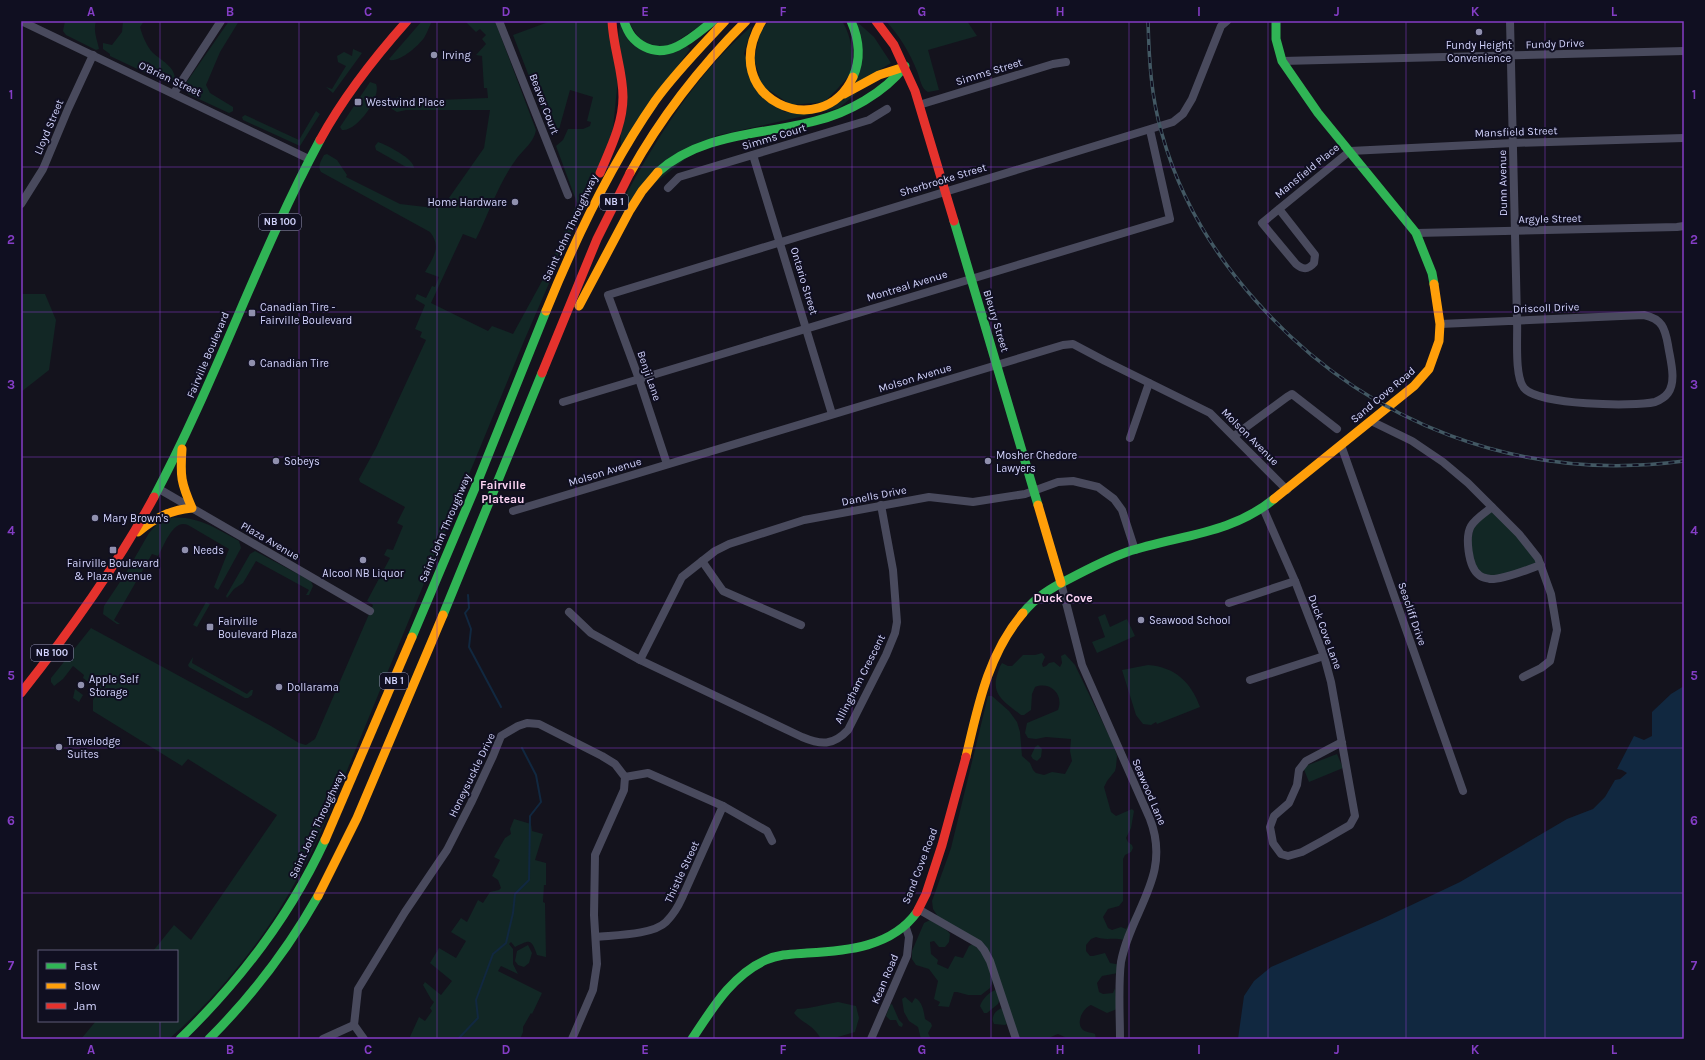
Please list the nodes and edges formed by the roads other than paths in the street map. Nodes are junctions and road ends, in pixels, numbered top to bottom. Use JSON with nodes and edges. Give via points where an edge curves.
{"nodes":[{"id":1,"x":21,"y":21,"type":"edge"},
{"id":2,"x":221,"y":21,"type":"edge"},
{"id":3,"x":407,"y":21,"type":"edge"},
{"id":4,"x":500,"y":21,"type":"edge"},
{"id":5,"x":612,"y":21,"type":"edge"},
{"id":6,"x":624,"y":21,"type":"edge"},
{"id":7,"x":713,"y":21,"type":"edge"},
{"id":8,"x":725,"y":21,"type":"edge"},
{"id":9,"x":746,"y":21,"type":"edge"},
{"id":10,"x":762,"y":21,"type":"edge"},
{"id":11,"x":851,"y":21,"type":"edge"},
{"id":12,"x":876,"y":21,"type":"edge"},
{"id":13,"x":1276,"y":21,"type":"edge"},
{"id":14,"x":1510,"y":21,"type":"edge"},
{"id":15,"x":1223,"y":22,"type":"edge"},
{"id":16,"x":1684,"y":51,"type":"edge"},
{"id":17,"x":93,"y":55,"type":"junction"},
{"id":18,"x":1511,"y":56,"type":"junction"},
{"id":19,"x":1066,"y":62,"type":"dead end"},
{"id":20,"x":1282,"y":62,"type":"junction"},
{"id":21,"x":905,"y":66,"type":"junction"},
{"id":22,"x":174,"y":93,"type":"junction"},
{"id":23,"x":839,"y":97,"type":"junction"},
{"id":24,"x":919,"y":105,"type":"junction"},
{"id":25,"x":887,"y":109,"type":"dead end"},
{"id":26,"x":1150,"y":130,"type":"junction"},
{"id":27,"x":1684,"y":138,"type":"edge"},
{"id":28,"x":1513,"y":143,"type":"junction"},
{"id":29,"x":1350,"y":151,"type":"junction"},
{"id":30,"x":753,"y":155,"type":"junction"},
{"id":31,"x":309,"y":159,"type":"junction"},
{"id":32,"x":668,"y":188,"type":"dead end"},
{"id":33,"x":945,"y":191,"type":"junction"},
{"id":34,"x":568,"y":195,"type":"dead end"},
{"id":35,"x":21,"y":204,"type":"edge"},
{"id":36,"x":1279,"y":209,"type":"junction"},
{"id":37,"x":1684,"y":226,"type":"edge"},
{"id":38,"x":1515,"y":231,"type":"junction"},
{"id":39,"x":1416,"y":233,"type":"junction"},
{"id":40,"x":780,"y":242,"type":"junction"},
{"id":41,"x":971,"y":278,"type":"junction"},
{"id":42,"x":553,"y":291,"type":"junction"},
{"id":43,"x":608,"y":295,"type":"joint"},
{"id":44,"x":1653,"y":317,"type":"joint"},
{"id":45,"x":1517,"y":320,"type":"junction"},
{"id":46,"x":1440,"y":324,"type":"junction"},
{"id":47,"x":806,"y":328,"type":"junction"},
{"id":48,"x":997,"y":365,"type":"junction"},
{"id":49,"x":639,"y":379,"type":"junction"},
{"id":50,"x":1149,"y":383,"type":"junction"},
{"id":51,"x":563,"y":402,"type":"dead end"},
{"id":52,"x":527,"y":411,"type":"junction"},
{"id":53,"x":832,"y":414,"type":"junction"},
{"id":54,"x":1371,"y":421,"type":"junction"},
{"id":55,"x":1338,"y":429,"type":"dead end"},
{"id":56,"x":1234,"y":436,"type":"junction"},
{"id":57,"x":1130,"y":438,"type":"dead end"},
{"id":58,"x":183,"y":441,"type":"junction"},
{"id":59,"x":1341,"y":445,"type":"junction"},
{"id":60,"x":668,"y":464,"type":"junction"},
{"id":61,"x":159,"y":489,"type":"junction"},
{"id":62,"x":1034,"y":490,"type":"junction"},
{"id":63,"x":1287,"y":490,"type":"junction"},
{"id":64,"x":881,"y":506,"type":"junction"},
{"id":65,"x":1492,"y":507,"type":"junction"},
{"id":66,"x":192,"y":508,"type":"junction"},
{"id":67,"x":1263,"y":508,"type":"junction"},
{"id":68,"x":513,"y":511,"type":"dead end"},
{"id":69,"x":132,"y":538,"type":"junction"},
{"id":70,"x":1135,"y":550,"type":"junction"},
{"id":71,"x":702,"y":561,"type":"junction"},
{"id":72,"x":1541,"y":565,"type":"junction"},
{"id":73,"x":1295,"y":581,"type":"junction"},
{"id":74,"x":1061,"y":583,"type":"junction"},
{"id":75,"x":1229,"y":604,"type":"dead end"},
{"id":76,"x":370,"y":611,"type":"dead end"},
{"id":77,"x":569,"y":612,"type":"dead end"},
{"id":78,"x":801,"y":625,"type":"dead end"},
{"id":79,"x":1324,"y":656,"type":"junction"},
{"id":80,"x":640,"y":660,"type":"junction"},
{"id":81,"x":1523,"y":677,"type":"dead end"},
{"id":82,"x":1250,"y":680,"type":"dead end"},
{"id":83,"x":21,"y":693,"type":"edge"},
{"id":84,"x":1342,"y":742,"type":"junction"},
{"id":85,"x":625,"y":777,"type":"junction"},
{"id":86,"x":1463,"y":791,"type":"dead end"},
{"id":87,"x":723,"y":806,"type":"junction"},
{"id":88,"x":772,"y":841,"type":"dead end"},
{"id":89,"x":918,"y":909,"type":"junction"},
{"id":90,"x":906,"y":925,"type":"junction"},
{"id":91,"x":596,"y":937,"type":"junction"},
{"id":92,"x":354,"y":1025,"type":"junction"},
{"id":93,"x":180,"y":1039,"type":"edge"},
{"id":94,"x":208,"y":1039,"type":"edge"},
{"id":95,"x":323,"y":1039,"type":"edge"},
{"id":96,"x":364,"y":1039,"type":"edge"},
{"id":97,"x":572,"y":1039,"type":"edge"},
{"id":98,"x":692,"y":1039,"type":"edge"},
{"id":99,"x":871,"y":1039,"type":"edge"},
{"id":100,"x":1016,"y":1039,"type":"edge"},
{"id":101,"x":1120,"y":1039,"type":"edge"}],
"edges":[{"from":1,"to":17,"type":"street","name":"O'Brien Street"},
{"from":2,"to":22,"type":"street"},
{"from":3,"to":31,"type":"main road","name":"Fairville Boulevard","number":"NB 100","via":[[350,90]]},
{"from":4,"to":34,"type":"street","name":"Beaver Court"},
{"from":5,"to":42,"type":"main road","via":[[622,85],[621,116],[617,132],[584,207]]},
{"from":6,"to":7,"type":"main road","via":[[635,41],[652,50],[660,51],[677,47]]},
{"from":8,"to":42,"type":"main road","name":"Saint John Throughway","number":"NB 1","via":[[667,84],[628,140],[591,208]]},
{"from":9,"to":52,"type":"main road","number":"NB 1","via":[[717,50],[670,109],[622,186],[573,296]]},
{"from":10,"to":23,"type":"main road","via":[[750,48],[750,65],[753,76],[768,98],[783,108],[803,112],[820,108]]},
{"from":11,"to":23,"type":"main road","via":[[858,44],[857,65],[849,86]]},
{"from":12,"to":21,"type":"main road","name":"Bleury Street"},
{"from":13,"to":20,"type":"main road","name":"Sand Cove Road","via":[[1276,39]]},
{"from":14,"to":18,"type":"street","name":"Dunn Avenue"},
{"from":15,"to":26,"type":"street","name":"Sherbrooke Street","via":[[1195,93],[1183,114],[1173,122]]},
{"from":16,"to":18,"type":"street","name":"Fundy Drive"},
{"from":17,"to":22,"type":"street","name":"O'Brien Street"},
{"from":17,"to":35,"type":"street","name":"Lloyd Street","via":[[43,169]]},
{"from":18,"to":20,"type":"street","name":"Fundy Drive"},
{"from":18,"to":28,"type":"street","name":"Dunn Avenue"},
{"from":19,"to":24,"type":"street","name":"Simms Street"},
{"from":20,"to":29,"type":"main road","name":"Sand Cove Road"},
{"from":21,"to":23,"type":"main road","via":[[879,75]]},
{"from":21,"to":24,"type":"main road","name":"Bleury Street"},
{"from":21,"to":52,"type":"main road","via":[[882,88],[838,113],[816,120],[708,142],[680,155],[656,174],[634,202]]},
{"from":22,"to":31,"type":"street","name":"O'Brien Street"},
{"from":24,"to":33,"type":"main road","name":"Bleury Street"},
{"from":25,"to":30,"type":"street","name":"Simms Court","via":[[869,120]]},
{"from":26,"to":33,"type":"street","name":"Sherbrooke Street"},
{"from":26,"to":41,"type":"street","name":"Montreal Avenue","via":[[1170,219]]},
{"from":27,"to":28,"type":"street","name":"Mansfield Street"},
{"from":28,"to":29,"type":"street","name":"Mansfield Street"},
{"from":28,"to":38,"type":"street","name":"Dunn Avenue"},
{"from":29,"to":36,"type":"street","name":"Mansfield Place"},
{"from":29,"to":39,"type":"main road","name":"Sand Cove Road"},
{"from":30,"to":32,"type":"street","name":"Simms Court","via":[[679,178]]},
{"from":30,"to":40,"type":"street","name":"Ontario Street"},
{"from":31,"to":58,"type":"main road","name":"Fairville Boulevard","number":"NB 100"},
{"from":33,"to":40,"type":"street","name":"Sherbrooke Street"},
{"from":33,"to":41,"type":"main road","name":"Bleury Street"},
{"from":36,"to":36,"type":"street","name":"Mansfield Place","via":[[1315,255],[1311,267],[1304,268],[1296,264],[1262,223]]},
{"from":37,"to":38,"type":"street","name":"Argyle Street"},
{"from":38,"to":39,"type":"street","name":"Argyle Street"},
{"from":38,"to":45,"type":"street","name":"Dunn Avenue"},
{"from":39,"to":46,"type":"main road","name":"Sand Cove Road","via":[[1432,273]]},
{"from":40,"to":43,"type":"street","name":"Sherbrooke Street"},
{"from":40,"to":47,"type":"street","name":"Ontario Street"},
{"from":41,"to":47,"type":"street","name":"Montreal Avenue"},
{"from":41,"to":48,"type":"main road","name":"Bleury Street"},
{"from":42,"to":93,"type":"main road","name":"Saint John Throughway","number":"NB 1","via":[[469,505],[318,854],[295,898],[259,952],[218,1001]]},
{"from":43,"to":49,"type":"street","name":"Benji Lane"},
{"from":44,"to":45,"type":"street","name":"Driscoll Drive","via":[[1644,315]]},
{"from":44,"to":45,"type":"street","name":"Dunn Avenue","via":[[1659,321],[1666,336],[1672,374],[1671,384],[1665,397],[1657,402],[1644,403],[1596,404],[1561,401],[1531,394],[1520,381]]},
{"from":45,"to":46,"type":"street","name":"Driscoll Drive"},
{"from":46,"to":54,"type":"main road","name":"Sand Cove Road","via":[[1437,351],[1423,379]]},
{"from":47,"to":49,"type":"street","name":"Montreal Avenue"},
{"from":47,"to":53,"type":"street","name":"Ontario Street"},
{"from":48,"to":50,"type":"street","name":"Molson Avenue","via":[[1073,344]]},
{"from":48,"to":53,"type":"street","name":"Molson Avenue"},
{"from":48,"to":62,"type":"main road","name":"Bleury Street"},
{"from":49,"to":51,"type":"street","name":"Montreal Avenue"},
{"from":49,"to":60,"type":"street","name":"Benji Lane"},
{"from":50,"to":56,"type":"street","name":"Molson Avenue","via":[[1210,413]]},
{"from":50,"to":57,"type":"street"},
{"from":52,"to":94,"type":"main road","number":"NB 1","via":[[335,866],[310,912],[273,966]]},
{"from":53,"to":60,"type":"street","name":"Molson Avenue"},
{"from":54,"to":59,"type":"main road","name":"Sand Cove Road"},
{"from":54,"to":65,"type":"street","via":[[1412,441],[1443,462]]},
{"from":55,"to":56,"type":"street","via":[[1292,394]]},
{"from":56,"to":63,"type":"street","name":"Molson Avenue"},
{"from":58,"to":61,"type":"main road","name":"Fairville Boulevard","number":"NB 100"},
{"from":58,"to":66,"type":"main road","via":[[180,473]]},
{"from":59,"to":63,"type":"main road","name":"Sand Cove Road"},
{"from":59,"to":86,"type":"street","name":"Seacliff Drive"},
{"from":60,"to":68,"type":"street","name":"Molson Avenue"},
{"from":61,"to":66,"type":"street","name":"Plaza Avenue"},
{"from":61,"to":69,"type":"main road","name":"Fairville Boulevard","number":"NB 100"},
{"from":62,"to":64,"type":"street","name":"Danells Drive","via":[[1025,494],[973,502],[929,497]]},
{"from":62,"to":70,"type":"street","name":"Danells Drive","via":[[1058,482],[1073,481],[1098,487],[1114,499],[1122,510]]},
{"from":62,"to":74,"type":"main road","name":"Bleury Street"},
{"from":63,"to":67,"type":"main road","name":"Sand Cove Road"},
{"from":64,"to":71,"type":"street","name":"Danells Drive","via":[[804,520],[729,544]]},
{"from":64,"to":80,"type":"street","name":"Allingham Crescent","via":[[896,597],[897,622],[886,655],[848,730],[841,738],[831,742],[816,742]]},
{"from":65,"to":72,"type":"street","via":[[1519,534]]},
{"from":65,"to":72,"type":"street","via":[[1472,525],[1468,537],[1472,566],[1478,575],[1484,578],[1498,578]]},
{"from":66,"to":69,"type":"main road","via":[[177,509],[160,515]]},
{"from":66,"to":76,"type":"street","name":"Plaza Avenue"},
{"from":67,"to":70,"type":"main road","name":"Sand Cove Road","via":[[1218,529]]},
{"from":67,"to":73,"type":"street","name":"Duck Cove Lane"},
{"from":69,"to":83,"type":"main road","name":"Fairville Boulevard","number":"NB 100","via":[[81,614]]},
{"from":70,"to":74,"type":"main road","name":"Sand Cove Road","via":[[1097,563]]},
{"from":71,"to":78,"type":"street","via":[[723,591]]},
{"from":71,"to":80,"type":"street","name":"Danells Drive","via":[[682,577]]},
{"from":72,"to":81,"type":"street","via":[[1551,594],[1557,630],[1550,661]]},
{"from":73,"to":75,"type":"street"},
{"from":73,"to":79,"type":"street","name":"Duck Cove Lane"},
{"from":74,"to":89,"type":"main road","name":"Sand Cove Road","via":[[1042,593],[1020,618],[1000,647],[983,685],[952,816]]},
{"from":74,"to":101,"type":"street","name":"Seawood Lane","via":[[1082,665],[1156,838],[1155,872],[1126,944],[1121,964]]},
{"from":77,"to":80,"type":"street","via":[[591,633]]},
{"from":79,"to":82,"type":"street"},
{"from":79,"to":84,"type":"street","name":"Duck Cove Lane"},
{"from":84,"to":84,"type":"street","name":"Duck Cove Lane","via":[[1355,816],[1350,825],[1302,852],[1288,856],[1281,854],[1272,843],[1270,827],[1274,816],[1289,802],[1297,785],[1299,770],[1306,761]]},
{"from":85,"to":87,"type":"street","via":[[648,773]]},
{"from":85,"to":91,"type":"street","via":[[624,790],[595,855]]},
{"from":85,"to":92,"type":"street","name":"Honeysuckle Drive","via":[[615,764],[539,724],[527,722],[501,736],[447,850],[402,916],[358,989]]},
{"from":87,"to":88,"type":"street","via":[[767,831]]},
{"from":87,"to":91,"type":"street","name":"Thistle Street","via":[[682,898],[665,924],[650,930]]},
{"from":89,"to":90,"type":"main road","name":"Sand Cove Road"},
{"from":89,"to":100,"type":"street","via":[[974,941],[984,950]]},
{"from":90,"to":98,"type":"main road","name":"Sand Cove Road","via":[[885,940],[870,946],[851,950],[787,954],[765,960],[746,971],[722,996]]},
{"from":90,"to":99,"type":"street","name":"Kean Road","via":[[909,937],[907,956]]},
{"from":91,"to":97,"type":"street","via":[[597,964],[593,990]]},
{"from":92,"to":95,"type":"street"},
{"from":92,"to":96,"type":"street"}]}
